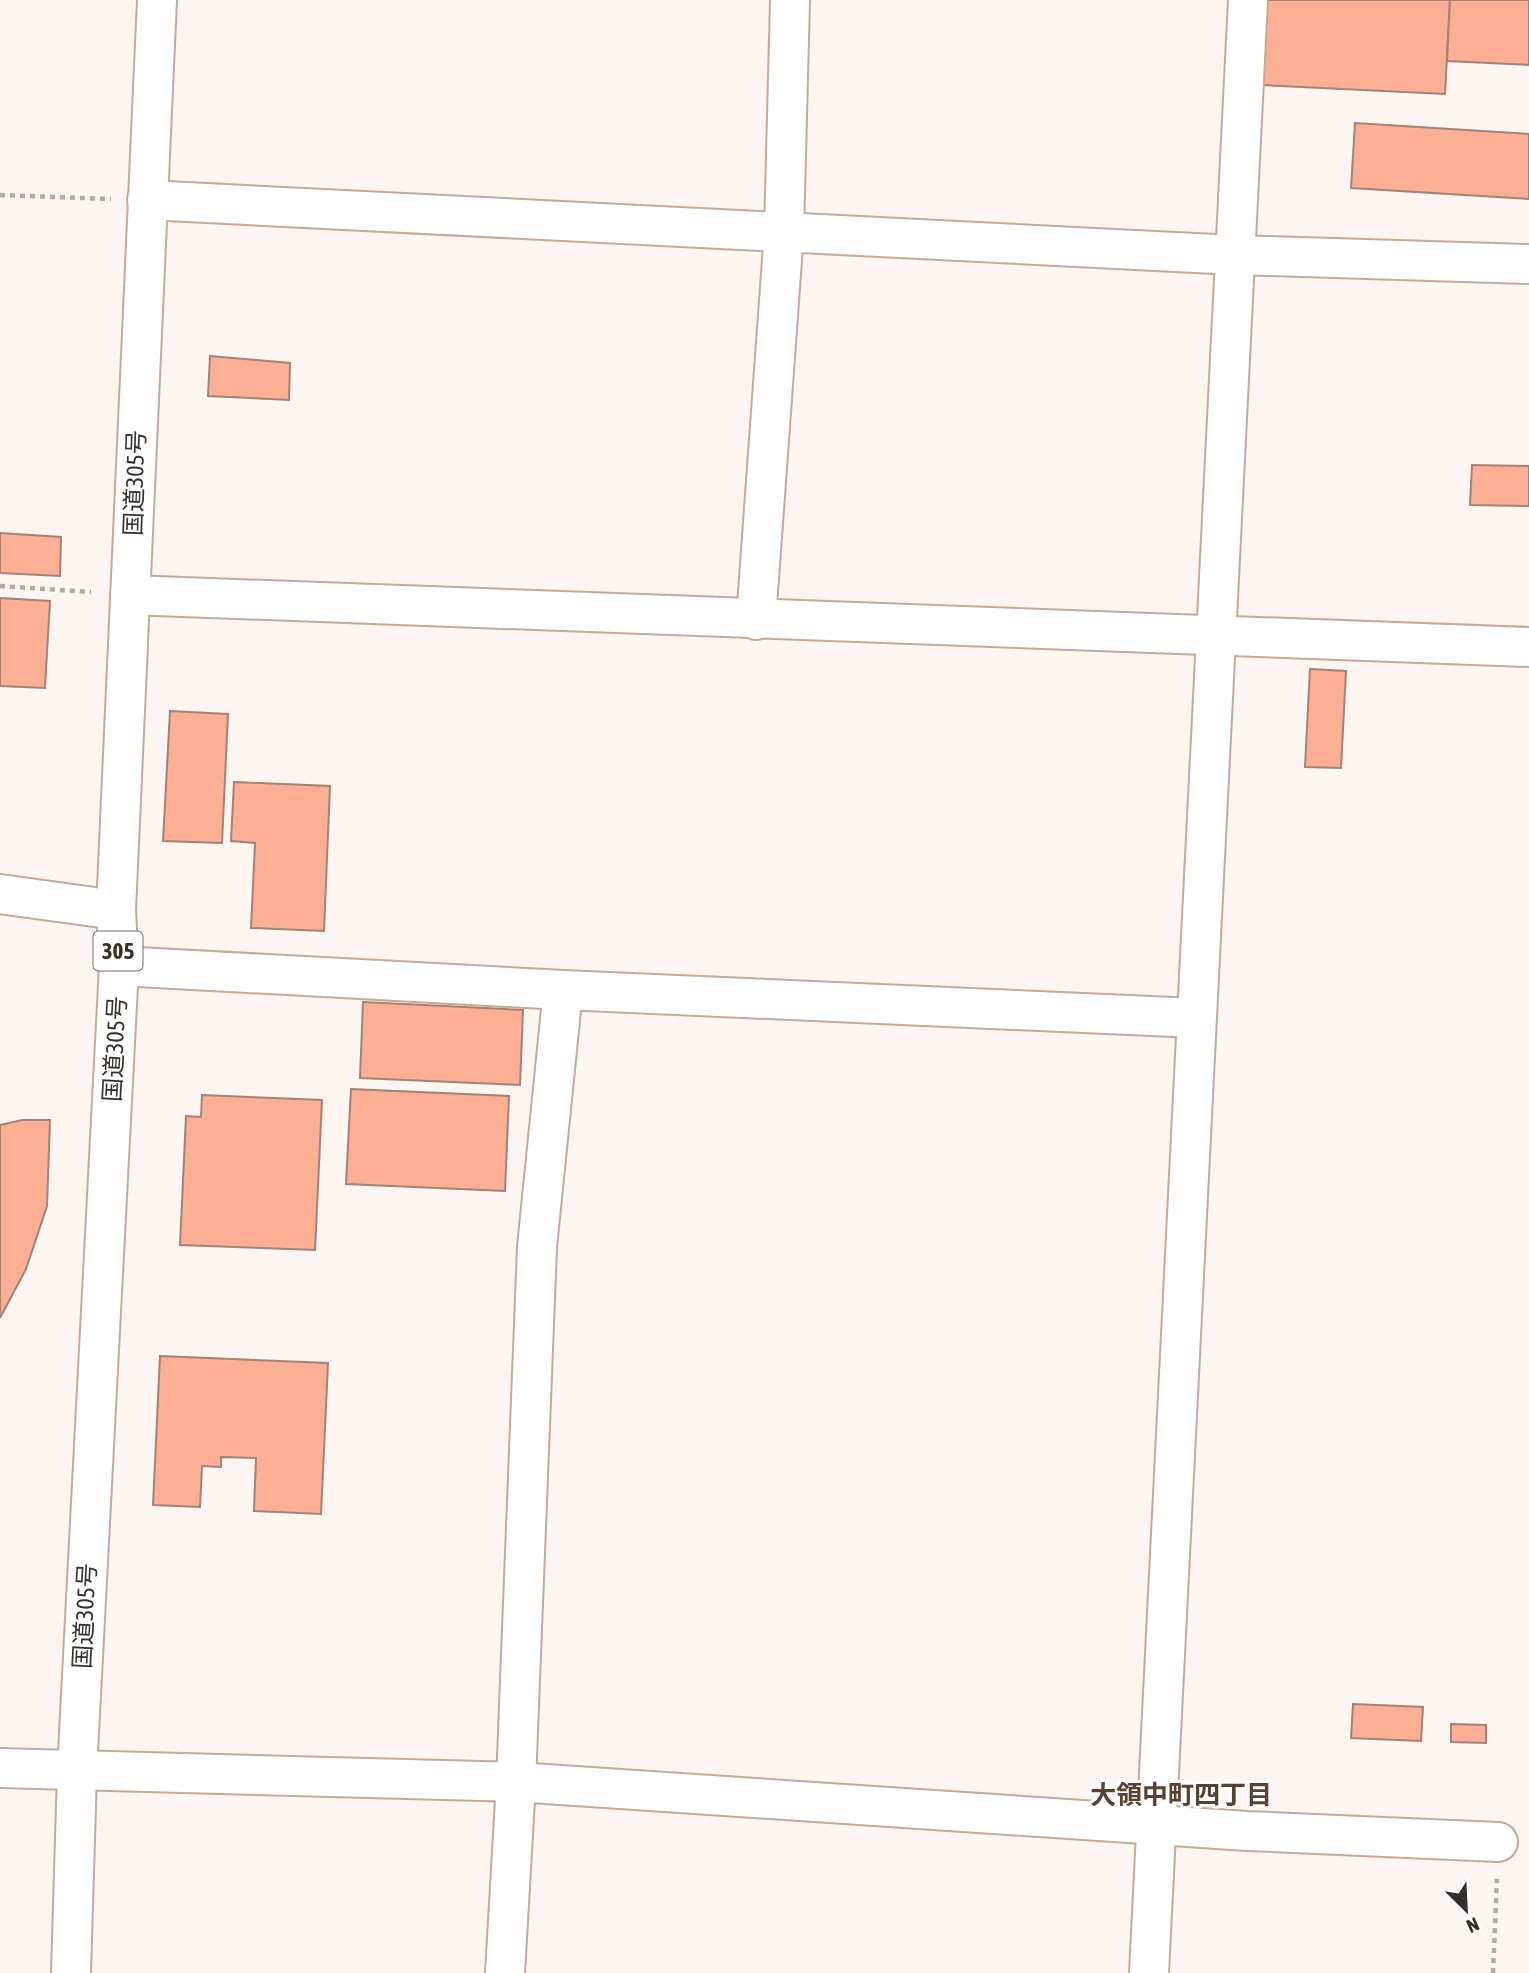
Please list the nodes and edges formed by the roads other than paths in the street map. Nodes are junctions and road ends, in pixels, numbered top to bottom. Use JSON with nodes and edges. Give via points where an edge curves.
{"nodes":[{"id":1,"x":158,"y":0,"type":"edge"},
{"id":2,"x":790,"y":0,"type":"edge"},
{"id":3,"x":1248,"y":0,"type":"edge"},
{"id":4,"x":147,"y":200,"type":"junction"},
{"id":5,"x":784,"y":232,"type":"junction"},
{"id":6,"x":1235,"y":255,"type":"junction"},
{"id":7,"x":1529,"y":264,"type":"edge"},
{"id":8,"x":130,"y":595,"type":"junction"},
{"id":9,"x":756,"y":620,"type":"junction"},
{"id":10,"x":1215,"y":635,"type":"junction"},
{"id":11,"x":1529,"y":647,"type":"edge"},
{"id":12,"x":0,"y":894,"type":"edge"},
{"id":13,"x":116,"y":910,"type":"junction"},
{"id":14,"x":119,"y":966,"type":"junction"},
{"id":15,"x":563,"y":990,"type":"junction"},
{"id":16,"x":1196,"y":1018,"type":"junction"},
{"id":17,"x":0,"y":1768,"type":"edge"},
{"id":18,"x":77,"y":1772,"type":"junction"},
{"id":19,"x":516,"y":1782,"type":"junction"},
{"id":20,"x":1156,"y":1823,"type":"junction"},
{"id":21,"x":1498,"y":1842,"type":"road end"},
{"id":22,"x":71,"y":1973,"type":"edge"},
{"id":23,"x":505,"y":1973,"type":"edge"},
{"id":24,"x":1149,"y":1973,"type":"edge"}],
"edges":[{"from":1,"to":4,"type":"main road","name":"国道305号","number":"305"},
{"from":2,"to":5,"type":"main road"},
{"from":3,"to":6,"type":"main road"},
{"from":4,"to":5,"type":"main road"},
{"from":4,"to":8,"type":"main road","name":"国道305号","number":"305"},
{"from":5,"to":6,"type":"main road"},
{"from":5,"to":9,"type":"main road"},
{"from":6,"to":7,"type":"main road"},
{"from":6,"to":10,"type":"main road"},
{"from":8,"to":9,"type":"main road"},
{"from":8,"to":13,"type":"main road","name":"国道305号","number":"305"},
{"from":9,"to":10,"type":"main road"},
{"from":10,"to":11,"type":"main road"},
{"from":10,"to":16,"type":"main road"},
{"from":12,"to":13,"type":"main road"},
{"from":13,"to":14,"type":"main road","name":"国道305号","number":"305"},
{"from":14,"to":15,"type":"main road"},
{"from":14,"to":18,"type":"main road","name":"国道305号","number":"305"},
{"from":15,"to":16,"type":"main road"},
{"from":15,"to":19,"type":"main road","via":[[537,1247]]},
{"from":16,"to":20,"type":"main road"},
{"from":17,"to":18,"type":"main road"},
{"from":18,"to":19,"type":"main road"},
{"from":18,"to":22,"type":"main road","name":"国道305号","number":"305"},
{"from":19,"to":20,"type":"main road"},
{"from":19,"to":23,"type":"main road"},
{"from":20,"to":21,"type":"main road"},
{"from":20,"to":24,"type":"main road"}]}
